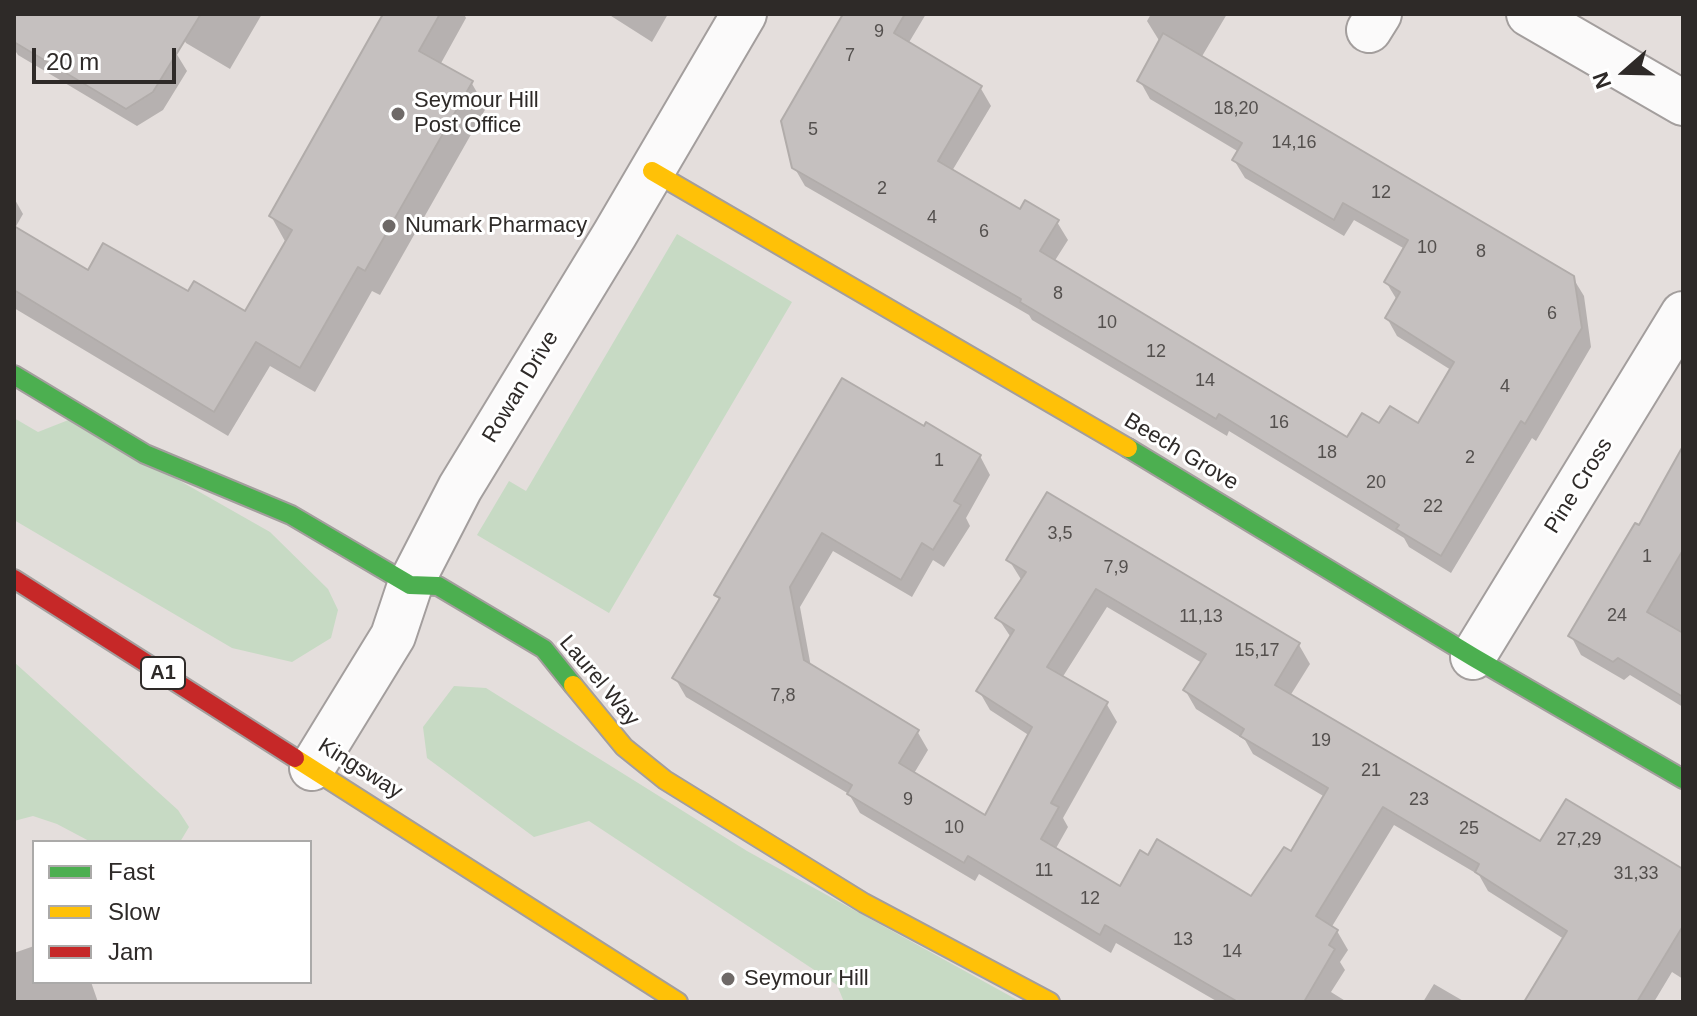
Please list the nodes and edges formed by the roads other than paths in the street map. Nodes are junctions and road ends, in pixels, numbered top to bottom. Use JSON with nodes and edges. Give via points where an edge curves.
{"nodes":[{"id":1,"x":744,"y":14,"type":"edge"},
{"id":2,"x":1529,"y":14,"type":"edge"},
{"id":3,"x":1683,"y":103,"type":"edge"},
{"id":4,"x":652,"y":171,"type":"junction"},
{"id":5,"x":1683,"y":314,"type":"edge"},
{"id":6,"x":14,"y":375,"type":"edge"},
{"id":7,"x":14,"y":579,"type":"edge"},
{"id":8,"x":410,"y":585,"type":"junction"},
{"id":9,"x":1473,"y":657,"type":"junction"},
{"id":10,"x":312,"y":768,"type":"junction"},
{"id":11,"x":1683,"y":779,"type":"edge"},
{"id":12,"x":678,"y":1002,"type":"edge"},
{"id":13,"x":1050,"y":1002,"type":"edge"}],
"edges":[{"from":1,"to":4,"type":"street","name":"Rowan Drive"},
{"from":2,"to":3,"type":"street"},
{"from":4,"to":8,"type":"street","name":"Rowan Drive","via":[[460,488]]},
{"from":4,"to":9,"type":"street","name":"Beech Grove","via":[[1150,461]]},
{"from":5,"to":9,"type":"street","name":"Pine Cross"},
{"from":6,"to":8,"type":"street","name":"Laurel Way","via":[[145,454],[291,515]]},
{"from":7,"to":10,"type":"street","name":"Kingsway","number":"A1"},
{"from":8,"to":10,"type":"street","name":"Rowan Drive","via":[[393,636]]},
{"from":8,"to":13,"type":"street","name":"Laurel Way","via":[[438,586],[544,649],[624,747],[665,780],[864,903]]},
{"from":9,"to":11,"type":"street","name":"Beech Grove"},
{"from":10,"to":12,"type":"street","name":"Kingsway","number":"A1"}]}
